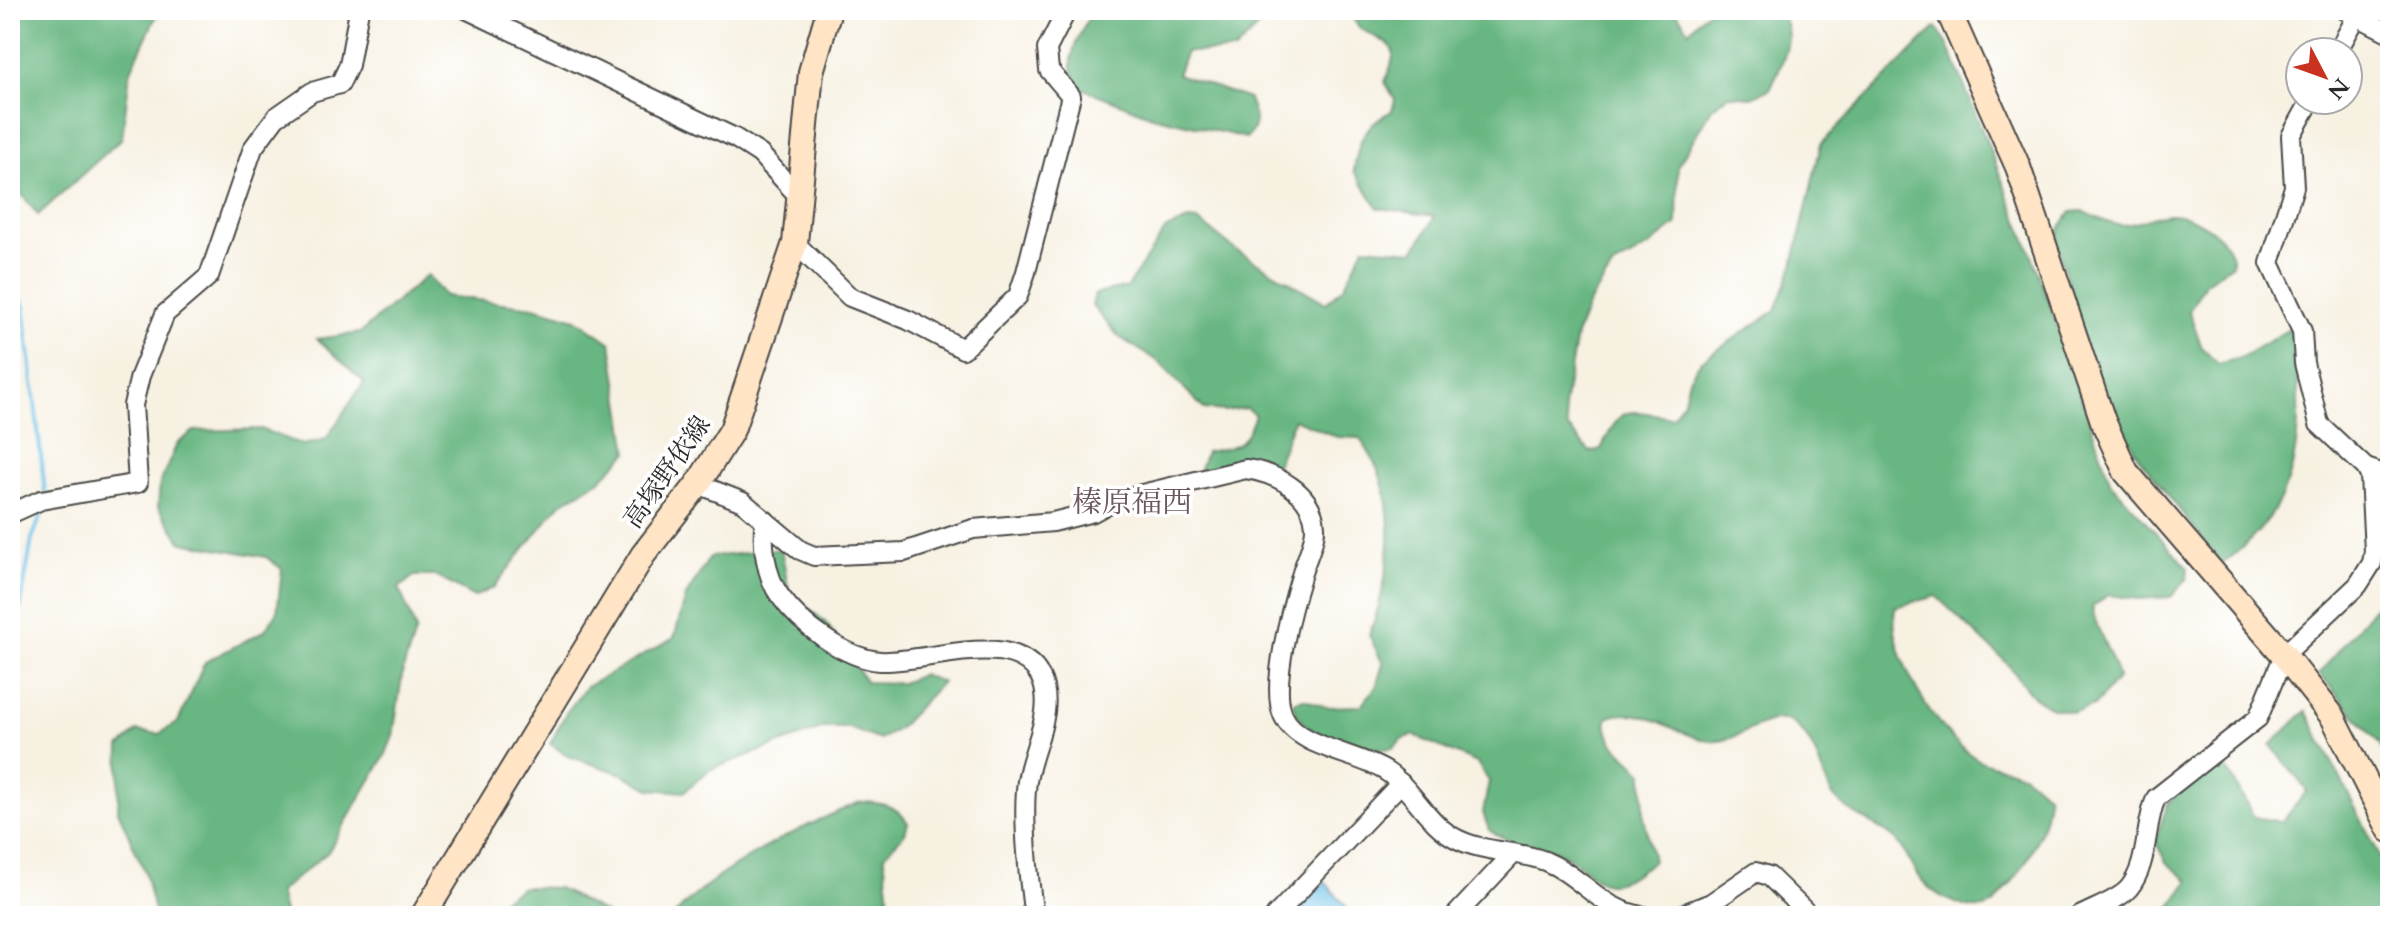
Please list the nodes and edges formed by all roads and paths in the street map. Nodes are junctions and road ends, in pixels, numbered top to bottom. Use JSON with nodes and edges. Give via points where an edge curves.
{"nodes":[{"id":1,"x":359,"y":10,"type":"edge"},
{"id":2,"x":468,"y":10,"type":"edge"},
{"id":3,"x":829,"y":10,"type":"edge"},
{"id":4,"x":1067,"y":10,"type":"edge"},
{"id":5,"x":1948,"y":10,"type":"edge"},
{"id":6,"x":2351,"y":13,"type":"edge"},
{"id":7,"x":2390,"y":33,"type":"edge"},
{"id":8,"x":2343,"y":36,"type":"edge"},
{"id":9,"x":2302,"y":116,"type":"edge"},
{"id":10,"x":802,"y":200,"type":"junction"},
{"id":11,"x":795,"y":243,"type":"junction"},
{"id":12,"x":2366,"y":468,"type":"junction"},
{"id":13,"x":2390,"y":476,"type":"edge"},
{"id":14,"x":698,"y":484,"type":"junction"},
{"id":15,"x":10,"y":514,"type":"edge"},
{"id":16,"x":765,"y":520,"type":"junction"},
{"id":17,"x":2284,"y":655,"type":"junction"},
{"id":18,"x":1401,"y":783,"type":"junction"},
{"id":19,"x":2390,"y":830,"type":"edge"},
{"id":20,"x":1513,"y":854,"type":"junction"},
{"id":21,"x":423,"y":916,"type":"edge"},
{"id":22,"x":1034,"y":916,"type":"edge"},
{"id":23,"x":1275,"y":916,"type":"edge"},
{"id":24,"x":1455,"y":916,"type":"edge"},
{"id":25,"x":1644,"y":916,"type":"edge"},
{"id":26,"x":1678,"y":916,"type":"edge"},
{"id":27,"x":1810,"y":916,"type":"edge"},
{"id":28,"x":2080,"y":916,"type":"edge"}],
"edges":[{"from":1,"to":15,"type":"street","via":[[340,84],[312,92],[276,117],[253,148],[209,276],[165,314],[133,405],[138,483],[49,498]]},
{"from":2,"to":10,"type":"street","via":[[735,138],[760,154]]},
{"from":3,"to":10,"type":"main road","name":"高塚野依線","via":[[811,72]]},
{"from":4,"to":11,"type":"street","via":[[1047,49],[1049,70],[1071,96],[1026,272],[1018,296],[963,349],[850,297]]},
{"from":5,"to":17,"type":"main road","via":[[2018,167],[2103,421],[2126,472]]},
{"from":6,"to":7,"type":"street"},
{"from":6,"to":8,"type":"street"},
{"from":9,"to":12,"type":"street","via":[[2291,136],[2294,187],[2270,263],[2302,331],[2319,424]]},
{"from":10,"to":11,"type":"main road","name":"高塚野依線"},
{"from":11,"to":14,"type":"main road","name":"高塚野依線","via":[[732,430]]},
{"from":12,"to":13,"type":"street"},
{"from":12,"to":17,"type":"street","via":[[2372,563],[2358,585]]},
{"from":14,"to":16,"type":"street","via":[[743,502]]},
{"from":14,"to":21,"type":"main road","name":"高塚野依線","via":[[643,555]]},
{"from":16,"to":18,"type":"street","via":[[814,556],[868,556],[904,552],[973,529],[1053,522],[1113,501],[1246,469],[1269,472],[1299,492],[1315,528],[1278,693],[1283,717],[1296,734],[1386,771]]},
{"from":16,"to":22,"type":"street","via":[[762,537],[780,596],[834,643],[859,657],[881,661],[1006,649],[1028,661],[1040,677],[1047,704],[1027,780]]},
{"from":17,"to":19,"type":"main road","via":[[2333,717]]},
{"from":17,"to":28,"type":"street","via":[[2258,718],[2156,798],[2140,870],[2128,890]]},
{"from":18,"to":20,"type":"street","via":[[1454,838]]},
{"from":18,"to":23,"type":"street"},
{"from":20,"to":24,"type":"street"},
{"from":20,"to":25,"type":"street","via":[[1547,862],[1622,913]]},
{"from":26,"to":27,"type":"street","via":[[1711,903],[1756,872],[1769,876]]}]}
